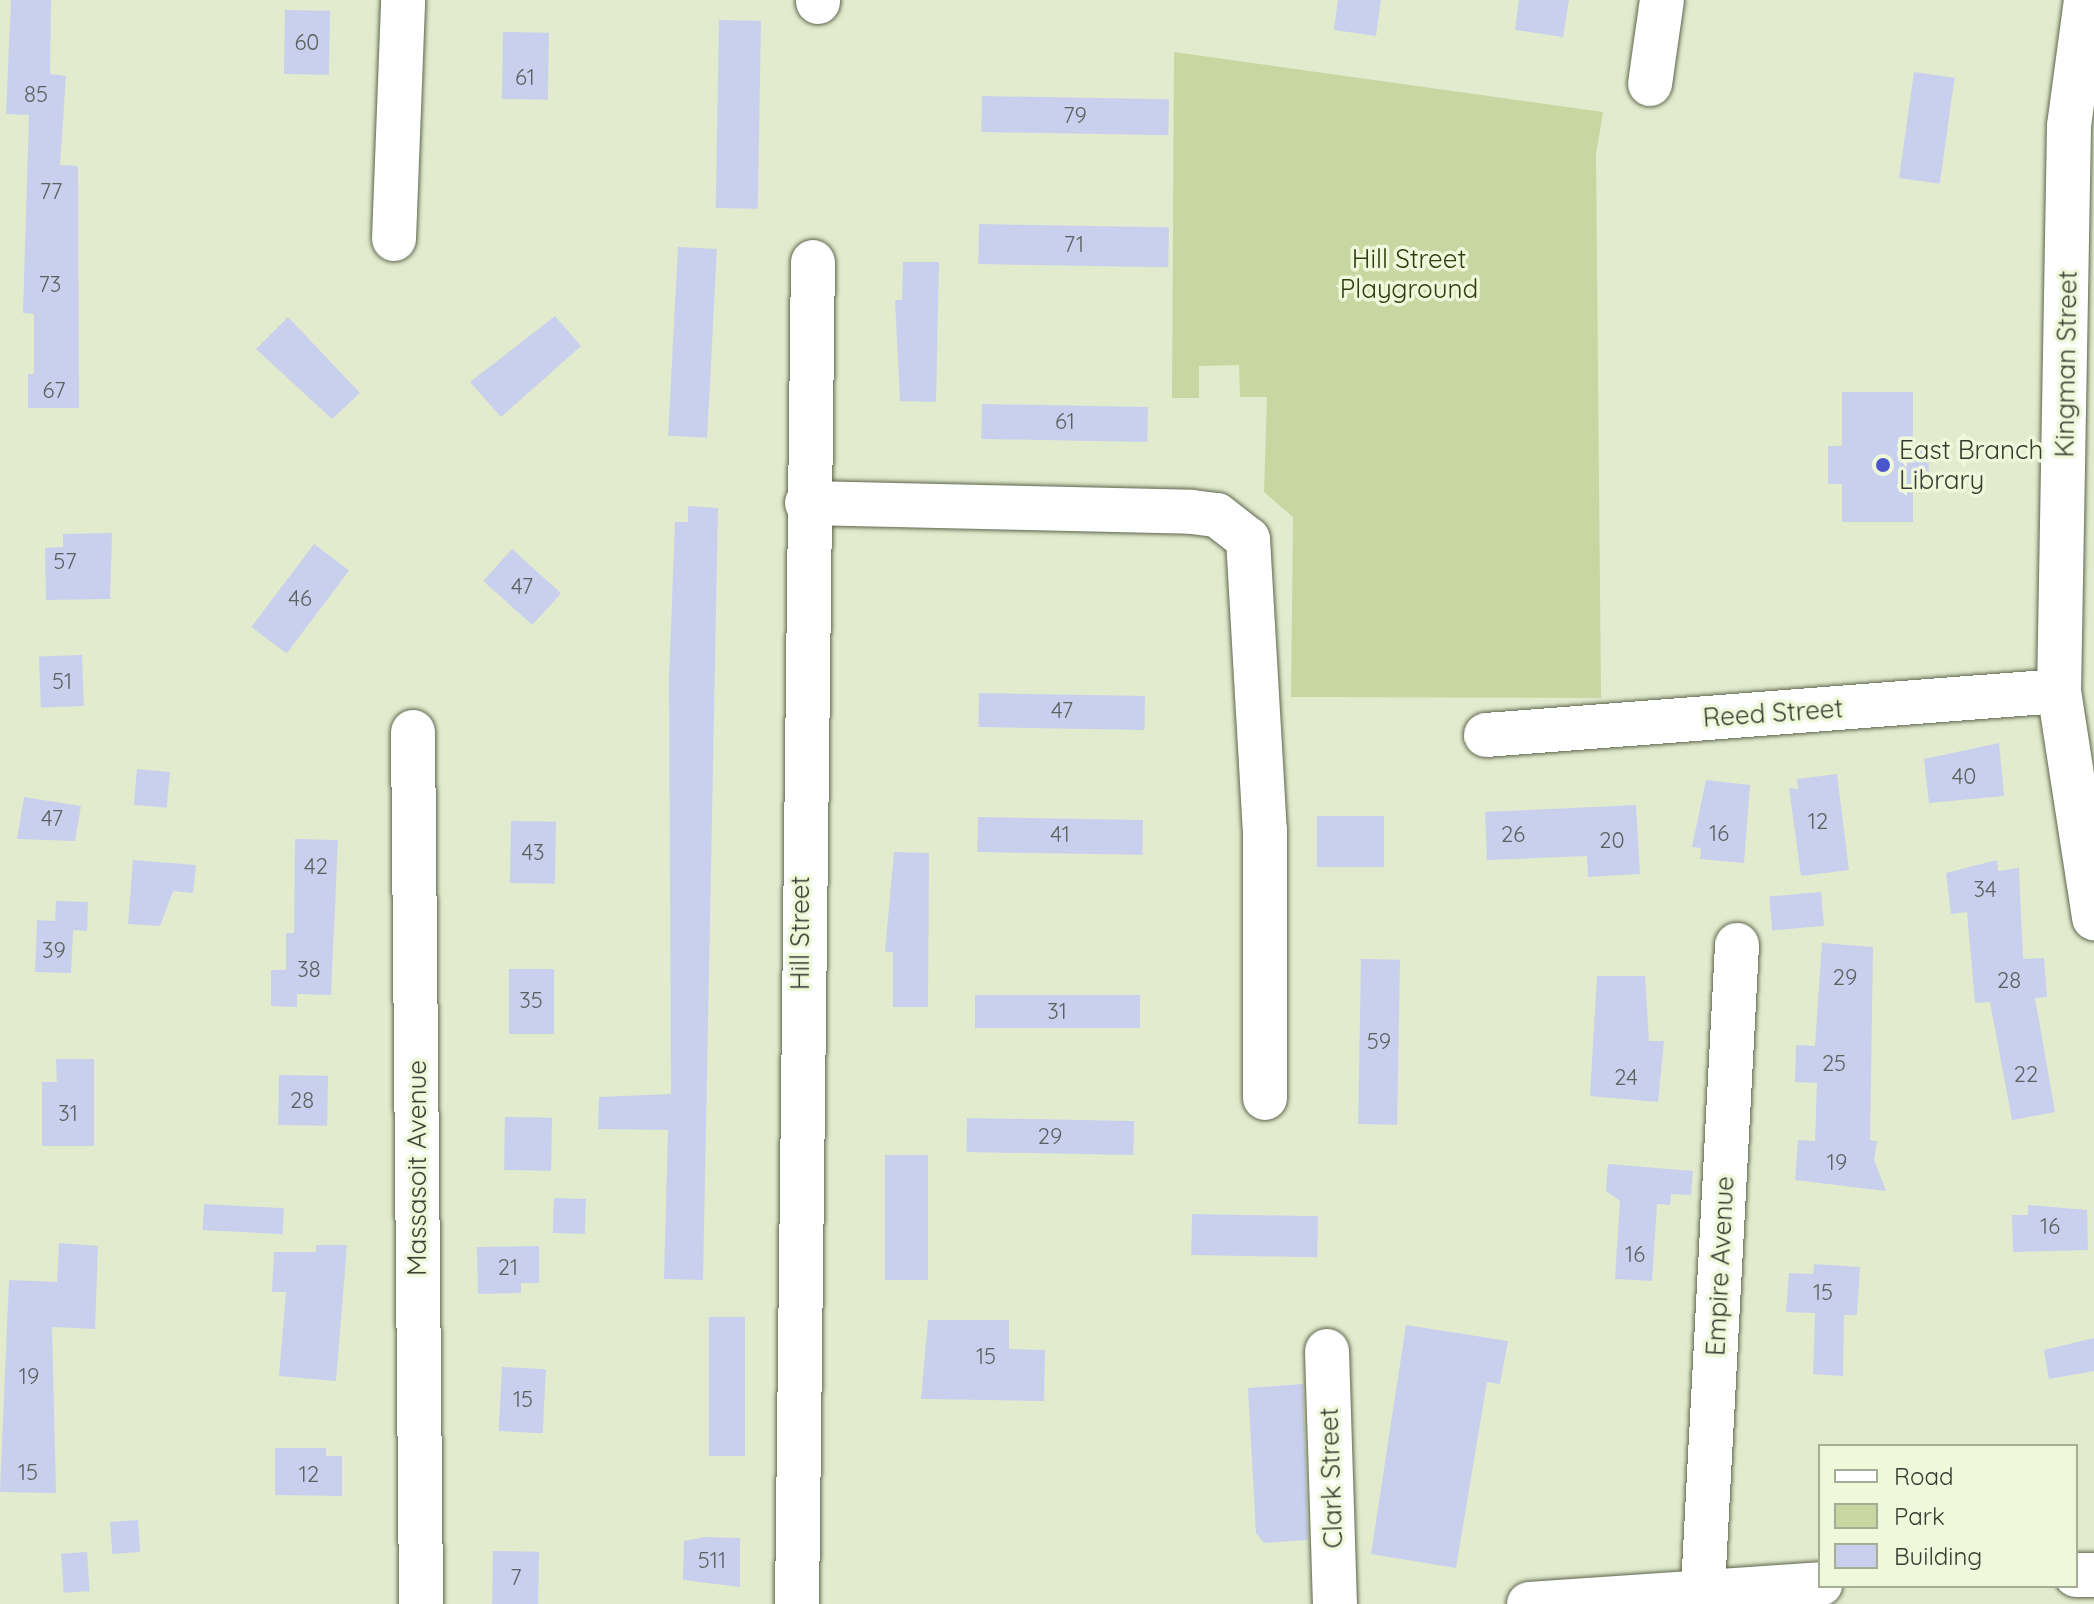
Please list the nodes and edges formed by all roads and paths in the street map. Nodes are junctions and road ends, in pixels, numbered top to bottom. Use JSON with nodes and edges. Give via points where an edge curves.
{"nodes":[{"id":1,"x":403,"y":0,"type":"edge"},
{"id":2,"x":1662,"y":0,"type":"edge"},
{"id":3,"x":2086,"y":0,"type":"edge"},
{"id":4,"x":1650,"y":84,"type":"dead end"},
{"id":5,"x":394,"y":239,"type":"dead end"},
{"id":6,"x":813,"y":262,"type":"dead end"},
{"id":7,"x":807,"y":503,"type":"junction"},
{"id":8,"x":2059,"y":691,"type":"junction"},
{"id":9,"x":413,"y":732,"type":"dead end"},
{"id":10,"x":1486,"y":735,"type":"dead end"},
{"id":11,"x":2094,"y":918,"type":"edge"},
{"id":12,"x":1737,"y":945,"type":"dead end"},
{"id":13,"x":1265,"y":1098,"type":"dead end"},
{"id":14,"x":1327,"y":1351,"type":"dead end"},
{"id":15,"x":1818,"y":1584,"type":"edge"},
{"id":16,"x":1703,"y":1588,"type":"junction"},
{"id":17,"x":421,"y":1604,"type":"edge"},
{"id":18,"x":797,"y":1604,"type":"edge"},
{"id":19,"x":1335,"y":1604,"type":"edge"},
{"id":20,"x":1529,"y":1604,"type":"edge"}],
"edges":[{"from":1,"to":5,"type":"street"},
{"from":2,"to":4,"type":"street"},
{"from":3,"to":8,"type":"street","name":"Kingman Street","via":[[2069,126]]},
{"from":6,"to":7,"type":"street","name":"Hill Street"},
{"from":7,"to":13,"type":"street","via":[[1192,512],[1217,515],[1248,539],[1265,830]]},
{"from":7,"to":18,"type":"street","name":"Hill Street"},
{"from":8,"to":10,"type":"street","name":"Reed Street"},
{"from":8,"to":11,"type":"street","name":"Kingman Street"},
{"from":9,"to":17,"type":"street","name":"Massasoit Avenue"},
{"from":12,"to":16,"type":"street","name":"Empire Avenue"},
{"from":14,"to":19,"type":"street","name":"Clark Street"},
{"from":15,"to":16,"type":"street"},
{"from":16,"to":20,"type":"street"}]}
